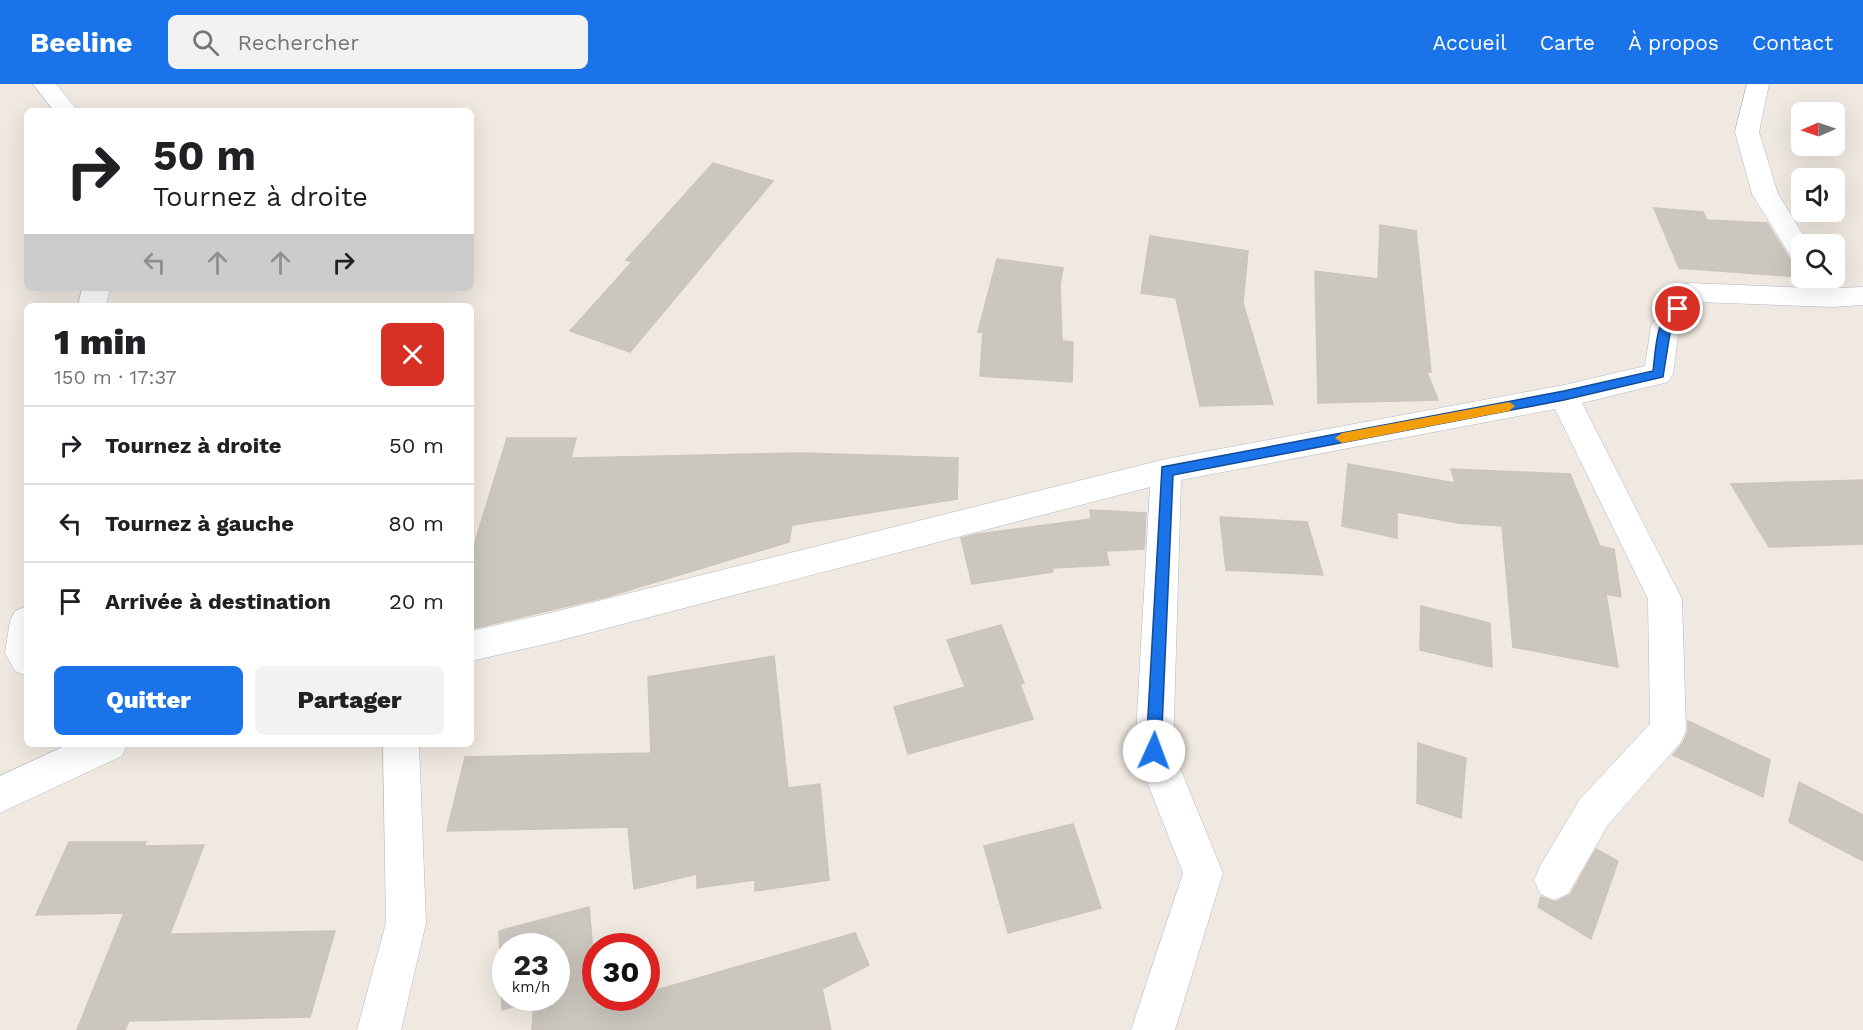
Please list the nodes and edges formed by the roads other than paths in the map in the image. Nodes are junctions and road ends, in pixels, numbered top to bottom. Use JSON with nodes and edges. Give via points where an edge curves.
{"nodes":[{"id":1,"x":44,"y":84,"type":"edge"},
{"id":2,"x":1758,"y":84,"type":"edge"},
{"id":3,"x":64,"y":108,"type":"edge"},
{"id":4,"x":1791,"y":236,"type":"edge"},
{"id":5,"x":1825,"y":288,"type":"edge"},
{"id":6,"x":1863,"y":296,"type":"edge"},
{"id":7,"x":1564,"y":396,"type":"junction"},
{"id":8,"x":1166,"y":471,"type":"junction"},
{"id":9,"x":474,"y":645,"type":"edge"},
{"id":10,"x":104,"y":747,"type":"edge"},
{"id":11,"x":401,"y":747,"type":"edge"},
{"id":12,"x":0,"y":795,"type":"edge"},
{"id":13,"x":1554,"y":880,"type":"dead end"},
{"id":14,"x":379,"y":1030,"type":"edge"},
{"id":15,"x":1153,"y":1030,"type":"edge"}],
"edges":[{"from":1,"to":3,"type":"street"},
{"from":2,"to":4,"type":"street","via":[[1747,132],[1766,194]]},
{"from":5,"to":6,"type":"street"},
{"from":5,"to":7,"type":"street","via":[[1691,292],[1665,326],[1659,374]]},
{"from":7,"to":8,"type":"street"},
{"from":7,"to":13,"type":"street","via":[[1665,599],[1668,730],[1594,812]]},
{"from":8,"to":9,"type":"street"},
{"from":8,"to":15,"type":"street","via":[[1154,751],[1203,873]]},
{"from":10,"to":12,"type":"street"},
{"from":11,"to":14,"type":"street","via":[[406,923]]}]}
